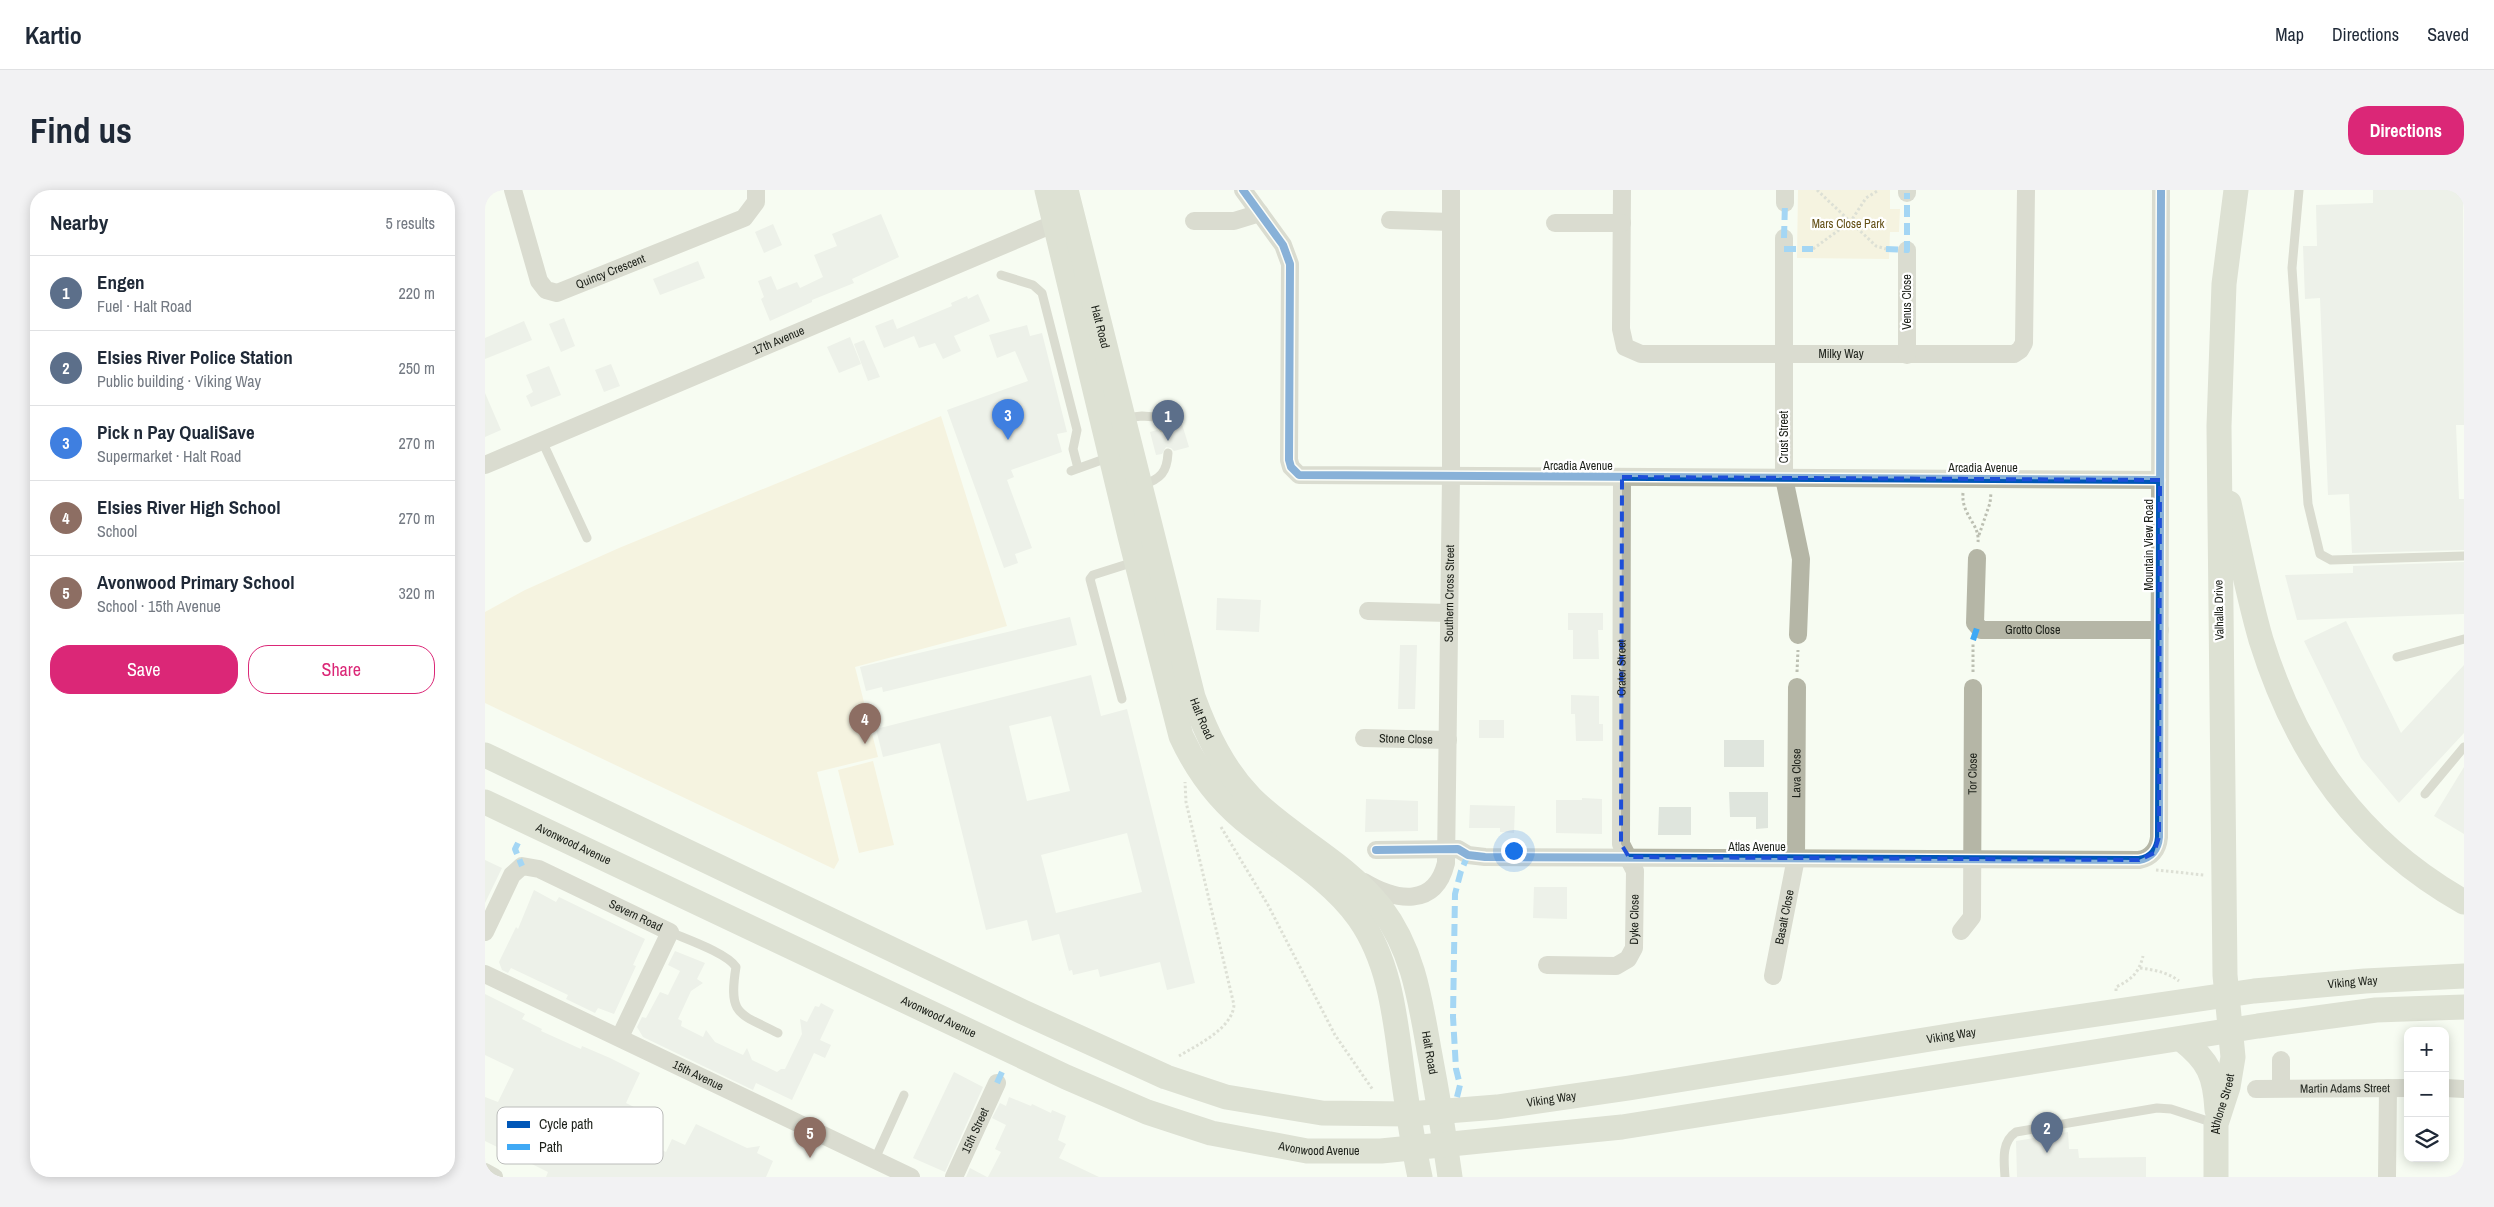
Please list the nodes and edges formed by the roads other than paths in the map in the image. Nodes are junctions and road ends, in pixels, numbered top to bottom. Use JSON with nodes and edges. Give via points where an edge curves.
{"nodes":[{"id":1,"x":513,"y":190,"type":"edge"},
{"id":2,"x":756,"y":190,"type":"edge"},
{"id":3,"x":1047,"y":190,"type":"edge"},
{"id":4,"x":1066,"y":190,"type":"edge"},
{"id":5,"x":1243,"y":190,"type":"edge"},
{"id":6,"x":1451,"y":190,"type":"edge"},
{"id":7,"x":1622,"y":190,"type":"edge"},
{"id":8,"x":2025,"y":190,"type":"edge"},
{"id":9,"x":2161,"y":190,"type":"edge"},
{"id":10,"x":2236,"y":190,"type":"edge"},
{"id":11,"x":2299,"y":190,"type":"edge"},
{"id":12,"x":1260,"y":213,"type":"junction"},
{"id":13,"x":1064,"y":219,"type":"junction"},
{"id":14,"x":1390,"y":220,"type":"dead end"},
{"id":15,"x":1194,"y":221,"type":"dead end"},
{"id":16,"x":1451,"y":222,"type":"junction"},
{"id":17,"x":1555,"y":223,"type":"dead end"},
{"id":18,"x":1622,"y":223,"type":"junction"},
{"id":19,"x":1784,"y":238,"type":"dead end"},
{"id":20,"x":1907,"y":250,"type":"dead end"},
{"id":21,"x":1001,"y":275,"type":"dead end"},
{"id":22,"x":1784,"y":355,"type":"junction"},
{"id":23,"x":1907,"y":355,"type":"junction"},
{"id":24,"x":1123,"y":418,"type":"junction"},
{"id":25,"x":2219,"y":426,"type":"junction"},
{"id":26,"x":1163,"y":428,"type":"dead end"},
{"id":27,"x":542,"y":441,"type":"junction"},
{"id":28,"x":1168,"y":452,"type":"dead end"},
{"id":29,"x":1112,"y":456,"type":"junction"},
{"id":30,"x":485,"y":465,"type":"edge"},
{"id":31,"x":1451,"y":477,"type":"junction"},
{"id":32,"x":1622,"y":477,"type":"junction"},
{"id":33,"x":1784,"y":478,"type":"junction"},
{"id":34,"x":2160,"y":480,"type":"junction"},
{"id":35,"x":1140,"y":486,"type":"junction"},
{"id":36,"x":587,"y":538,"type":"dead end"},
{"id":37,"x":2464,"y":556,"type":"edge"},
{"id":38,"x":1977,"y":558,"type":"road end"},
{"id":39,"x":1137,"y":561,"type":"junction"},
{"id":40,"x":1368,"y":611,"type":"dead end"},
{"id":41,"x":1449,"y":613,"type":"junction"},
{"id":42,"x":2160,"y":630,"type":"junction"},
{"id":43,"x":1798,"y":635,"type":"road end"},
{"id":44,"x":2464,"y":639,"type":"edge"},
{"id":45,"x":2397,"y":657,"type":"dead end"},
{"id":46,"x":1797,"y":687,"type":"road end"},
{"id":47,"x":1973,"y":688,"type":"road end"},
{"id":48,"x":1122,"y":699,"type":"dead end"},
{"id":49,"x":1364,"y":738,"type":"dead end"},
{"id":50,"x":1448,"y":740,"type":"junction"},
{"id":51,"x":2464,"y":747,"type":"edge"},
{"id":52,"x":485,"y":755,"type":"edge"},
{"id":53,"x":2425,"y":794,"type":"dead end"},
{"id":54,"x":485,"y":802,"type":"edge"},
{"id":55,"x":1447,"y":849,"type":"junction"},
{"id":56,"x":1376,"y":850,"type":"dead end"},
{"id":57,"x":1629,"y":857,"type":"junction"},
{"id":58,"x":1796,"y":858,"type":"junction"},
{"id":59,"x":1972,"y":859,"type":"junction"},
{"id":60,"x":2145,"y":865,"type":"joint"},
{"id":61,"x":1338,"y":868,"type":"junction"},
{"id":62,"x":2464,"y":902,"type":"edge"},
{"id":63,"x":1961,"y":931,"type":"dead end"},
{"id":64,"x":485,"y":932,"type":"edge"},
{"id":65,"x":670,"y":932,"type":"junction"},
{"id":66,"x":1547,"y":965,"type":"dead end"},
{"id":67,"x":485,"y":974,"type":"edge"},
{"id":68,"x":1773,"y":976,"type":"dead end"},
{"id":69,"x":2464,"y":976,"type":"edge"},
{"id":70,"x":2228,"y":995,"type":"junction"},
{"id":71,"x":2464,"y":1008,"type":"edge"},
{"id":72,"x":2231,"y":1031,"type":"junction"},
{"id":73,"x":779,"y":1033,"type":"dead end"},
{"id":74,"x":620,"y":1037,"type":"junction"},
{"id":75,"x":2181,"y":1038,"type":"junction"},
{"id":76,"x":2281,"y":1060,"type":"dead end"},
{"id":77,"x":997,"y":1083,"type":"dead end"},
{"id":78,"x":2281,"y":1088,"type":"junction"},
{"id":79,"x":2388,"y":1088,"type":"junction"},
{"id":80,"x":2404,"y":1088,"type":"edge"},
{"id":81,"x":2449,"y":1088,"type":"edge"},
{"id":82,"x":2464,"y":1088,"type":"edge"},
{"id":83,"x":2256,"y":1089,"type":"dead end"},
{"id":84,"x":904,"y":1095,"type":"dead end"},
{"id":85,"x":1440,"y":1111,"type":"junction"},
{"id":86,"x":1409,"y":1114,"type":"junction"},
{"id":87,"x":2217,"y":1120,"type":"junction"},
{"id":88,"x":1446,"y":1146,"type":"junction"},
{"id":89,"x":1415,"y":1149,"type":"junction"},
{"id":90,"x":875,"y":1159,"type":"junction"},
{"id":91,"x":485,"y":1172,"type":"edge"},
{"id":92,"x":494,"y":1177,"type":"edge"},
{"id":93,"x":911,"y":1177,"type":"edge"},
{"id":94,"x":954,"y":1177,"type":"edge"},
{"id":95,"x":1420,"y":1177,"type":"edge"},
{"id":96,"x":1450,"y":1177,"type":"edge"},
{"id":97,"x":2005,"y":1177,"type":"edge"},
{"id":98,"x":2216,"y":1177,"type":"edge"},
{"id":99,"x":2387,"y":1177,"type":"edge"}],
"edges":[{"from":1,"to":2,"type":"street","name":"Quincy Crescent","via":[[539,281],[546,290],[557,293],[744,218],[756,202]]},
{"from":3,"to":13,"type":"main road","name":"Halt Road"},
{"from":4,"to":13,"type":"main road","name":"Halt Road"},
{"from":5,"to":12,"type":"street","name":"Arcadia Avenue"},
{"from":6,"to":16,"type":"street","name":"Southern Cross Street"},
{"from":7,"to":18,"type":"street","name":"Milky Way"},
{"from":8,"to":23,"type":"street","name":"Milky Way","via":[[2023,347],[2014,354]]},
{"from":9,"to":34,"type":"street","name":"Mountain View Road"},
{"from":10,"to":25,"type":"main road","name":"Valhalla Drive","via":[[2224,284]]},
{"from":11,"to":37,"type":"lane","via":[[2292,268],[2308,504],[2320,554],[2331,560]]},
{"from":12,"to":15,"type":"street","via":[[1234,220]]},
{"from":12,"to":31,"type":"street","name":"Arcadia Avenue","via":[[1283,245],[1290,264],[1291,467],[1304,476]]},
{"from":13,"to":24,"type":"main road","name":"Halt Road"},
{"from":13,"to":27,"type":"street","name":"17th Avenue"},
{"from":13,"to":29,"type":"main road","name":"Halt Road"},
{"from":14,"to":16,"type":"street"},
{"from":16,"to":31,"type":"street","name":"Southern Cross Street"},
{"from":17,"to":18,"type":"street"},
{"from":18,"to":22,"type":"street","name":"Milky Way","via":[[1621,329],[1625,347],[1641,354]]},
{"from":19,"to":22,"type":"street","name":"Crust Street"},
{"from":20,"to":23,"type":"street","name":"Venus Close"},
{"from":21,"to":29,"type":"lane","via":[[1033,285],[1042,293],[1077,430],[1074,470]]},
{"from":22,"to":23,"type":"street","name":"Milky Way"},
{"from":22,"to":33,"type":"street","name":"Crust Street"},
{"from":24,"to":26,"type":"lane","via":[[1155,417]]},
{"from":24,"to":35,"type":"main road","name":"Halt Road"},
{"from":25,"to":62,"type":"main road","via":[[2228,502],[2261,639],[2292,723],[2330,785],[2376,838],[2433,885]]},
{"from":25,"to":70,"type":"main road","name":"Valhalla Drive","via":[[2219,630],[2225,975]]},
{"from":27,"to":30,"type":"street","name":"17th Avenue"},
{"from":27,"to":36,"type":"lane"},
{"from":28,"to":35,"type":"lane","via":[[1165,472]]},
{"from":29,"to":39,"type":"main road","name":"Halt Road"},
{"from":31,"to":32,"type":"street","name":"Arcadia Avenue"},
{"from":31,"to":41,"type":"street","name":"Southern Cross Street"},
{"from":32,"to":33,"type":"street","name":"Arcadia Avenue"},
{"from":32,"to":57,"type":"street","name":"Crater Street","via":[[1621,844]]},
{"from":33,"to":34,"type":"street","name":"Arcadia Avenue"},
{"from":33,"to":43,"type":"street","name":"Crust Street","via":[[1801,559]]},
{"from":34,"to":42,"type":"street","name":"Mountain View Road"},
{"from":35,"to":61,"type":"main road","name":"Halt Road","via":[[1193,697],[1216,752],[1253,799]]},
{"from":38,"to":42,"type":"street","name":"Grotto Close","via":[[1975,623],[1981,630]]},
{"from":39,"to":48,"type":"lane","via":[[1093,575],[1090,579]]},
{"from":39,"to":86,"type":"main road","name":"Halt Road","via":[[1181,736],[1191,758],[1230,807],[1331,887],[1369,934],[1387,978]]},
{"from":40,"to":41,"type":"street"},
{"from":41,"to":50,"type":"street","name":"Southern Cross Street"},
{"from":42,"to":60,"type":"street","name":"Mountain View Road","via":[[2159,843]]},
{"from":44,"to":45,"type":"lane"},
{"from":46,"to":58,"type":"street","name":"Lava Close"},
{"from":47,"to":59,"type":"street","name":"Tor Close"},
{"from":49,"to":50,"type":"street","name":"Stone Close"},
{"from":50,"to":55,"type":"street","name":"Southern Cross Street"},
{"from":51,"to":53,"type":"lane"},
{"from":52,"to":86,"type":"main road","via":[[1166,1077],[1226,1097],[1294,1109],[1351,1115]]},
{"from":54,"to":89,"type":"main road","name":"Avonwood Avenue","via":[[1048,1069],[1147,1112],[1211,1133],[1307,1151]]},
{"from":55,"to":56,"type":"street","name":"Atlas Avenue"},
{"from":55,"to":57,"type":"street","name":"Atlas Avenue","via":[[1485,857]]},
{"from":55,"to":61,"type":"street","name":"Southern Cross Street","via":[[1441,879],[1419,896],[1402,898],[1386,894]]},
{"from":57,"to":58,"type":"street","name":"Atlas Avenue"},
{"from":57,"to":66,"type":"street","name":"Dyke Close","via":[[1635,870],[1635,942],[1632,954],[1616,966]]},
{"from":58,"to":59,"type":"street","name":"Atlas Avenue"},
{"from":58,"to":68,"type":"street","name":"Basalt Close"},
{"from":59,"to":60,"type":"street","name":"Atlas Avenue"},
{"from":59,"to":63,"type":"street","name":"Tor Close","via":[[1971,917]]},
{"from":61,"to":85,"type":"main road","name":"Halt Road","via":[[1363,886],[1381,908],[1408,956],[1417,984]]},
{"from":64,"to":65,"type":"street","name":"Severn Road","via":[[511,875],[522,866],[539,870]]},
{"from":65,"to":73,"type":"lane","via":[[734,964],[732,995],[735,1008]]},
{"from":65,"to":74,"type":"street","name":"Severn Road"},
{"from":67,"to":74,"type":"street","name":"15th Avenue"},
{"from":69,"to":70,"type":"main road","name":"Viking Way","via":[[2365,981]]},
{"from":70,"to":72,"type":"main road","name":"Valhalla Drive"},
{"from":70,"to":85,"type":"main road","name":"Viking Way","via":[[1629,1088]]},
{"from":71,"to":72,"type":"main road","via":[[2376,1010]]},
{"from":72,"to":75,"type":"main road"},
{"from":72,"to":87,"type":"main road","name":"Athlone Street","via":[[2231,1072]]},
{"from":74,"to":90,"type":"street","name":"15th Avenue"},
{"from":75,"to":87,"type":"main road","via":[[2211,1071]]},
{"from":75,"to":88,"type":"main road","via":[[1622,1126]]},
{"from":76,"to":78,"type":"street","name":"Martin Adams Street"},
{"from":77,"to":94,"type":"street","name":"15th Street"},
{"from":78,"to":79,"type":"street","name":"Martin Adams Street"},
{"from":78,"to":83,"type":"street","name":"Martin Adams Street"},
{"from":79,"to":80,"type":"street","name":"Martin Adams Street"},
{"from":79,"to":99,"type":"street"},
{"from":81,"to":82,"type":"street"},
{"from":84,"to":90,"type":"lane"},
{"from":85,"to":86,"type":"main road","name":"Viking Way"},
{"from":85,"to":88,"type":"main road","name":"Halt Road"},
{"from":86,"to":89,"type":"main road","name":"Halt Road"},
{"from":87,"to":97,"type":"lane","via":[[2157,1108],[2016,1132],[2006,1144]]},
{"from":87,"to":98,"type":"main road","name":"Athlone Street"},
{"from":88,"to":89,"type":"main road","name":"Avonwood Avenue"},
{"from":88,"to":96,"type":"main road","name":"Halt Road"},
{"from":89,"to":95,"type":"main road","name":"Halt Road"},
{"from":90,"to":93,"type":"street","name":"15th Avenue"},
{"from":91,"to":92,"type":"street"}]}
